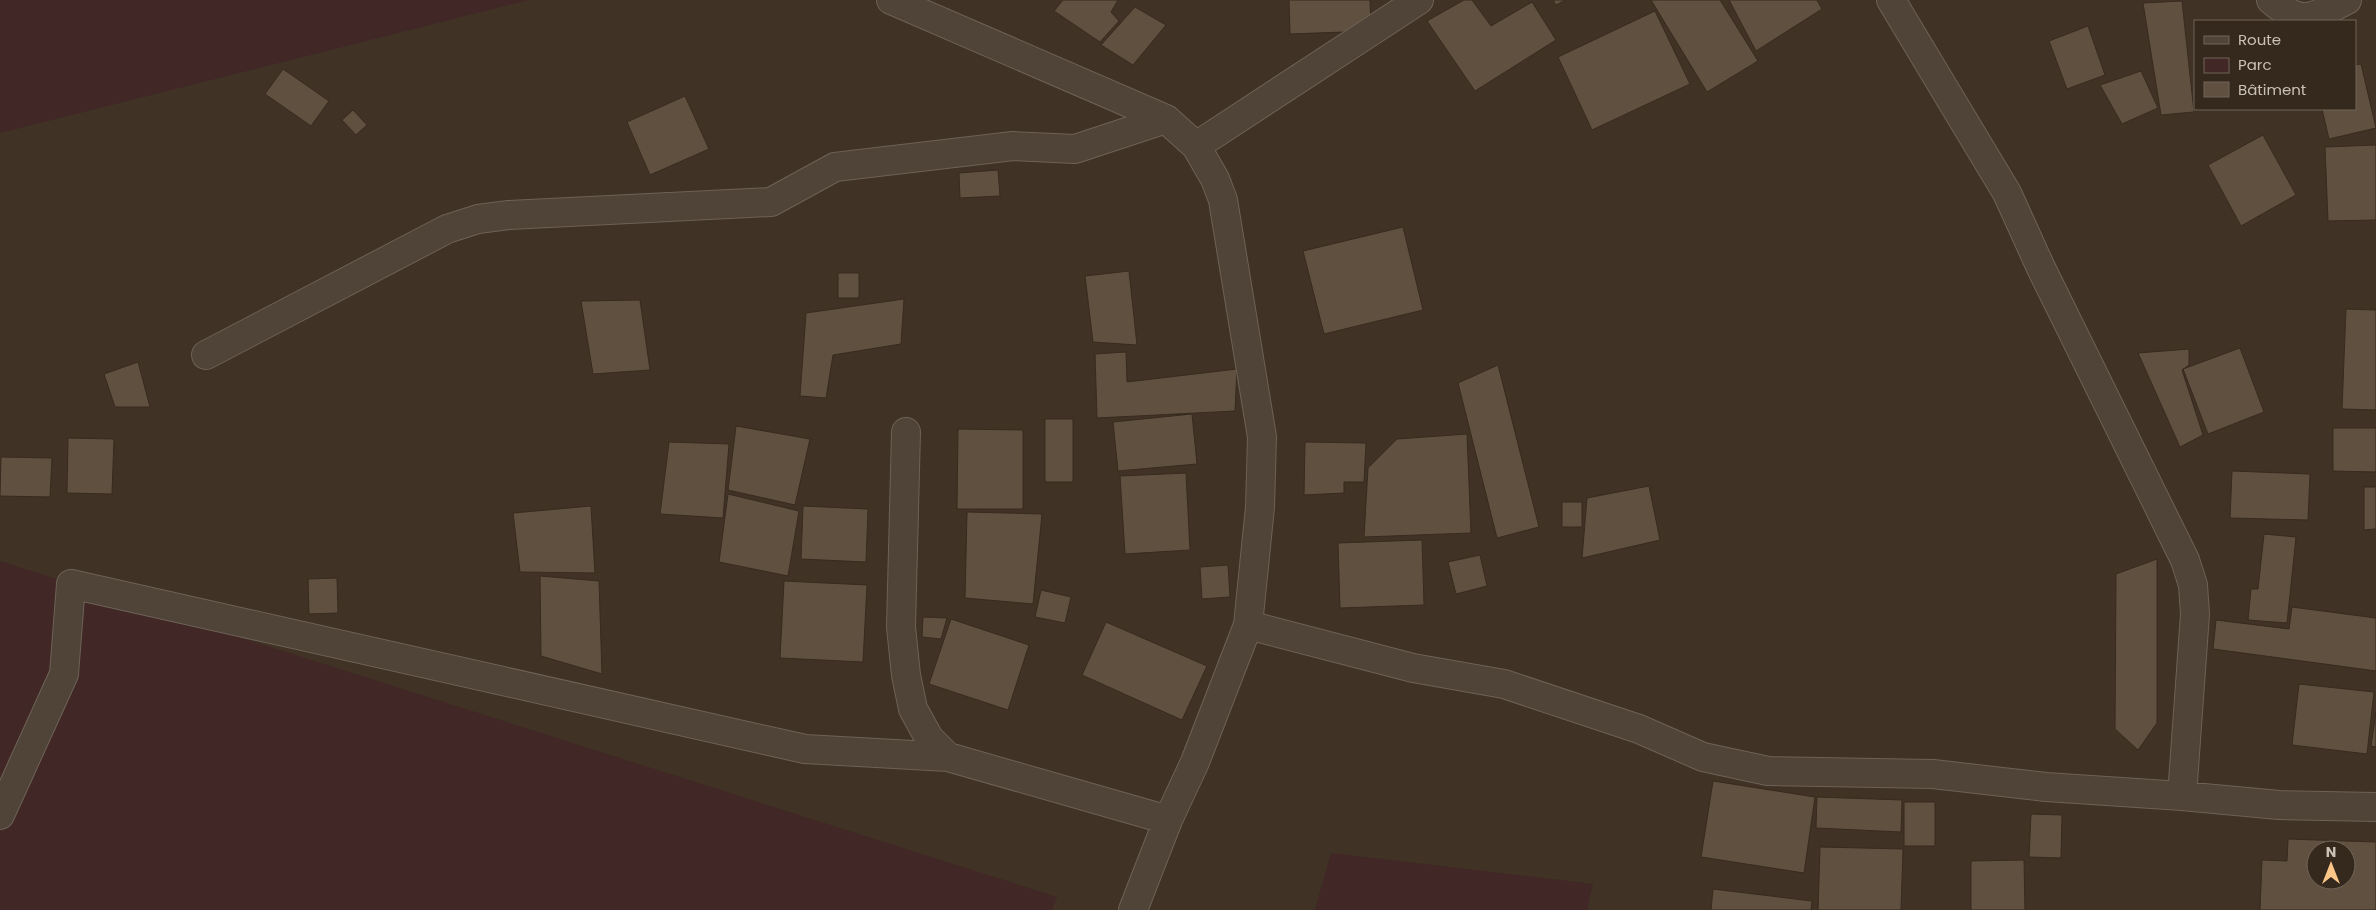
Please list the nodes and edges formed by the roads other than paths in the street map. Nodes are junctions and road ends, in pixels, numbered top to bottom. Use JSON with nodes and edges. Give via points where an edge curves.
{"nodes":[{"id":1,"x":891,"y":0,"type":"edge"},
{"id":2,"x":1419,"y":0,"type":"edge"},
{"id":3,"x":1891,"y":0,"type":"edge"},
{"id":4,"x":2271,"y":0,"type":"edge"},
{"id":5,"x":2347,"y":0,"type":"edge"},
{"id":6,"x":1166,"y":120,"type":"junction"},
{"id":7,"x":1196,"y":146,"type":"junction"},
{"id":8,"x":206,"y":355,"type":"dead end"},
{"id":9,"x":906,"y":432,"type":"dead end"},
{"id":10,"x":1248,"y":625,"type":"junction"},
{"id":11,"x":948,"y":756,"type":"junction"},
{"id":12,"x":2182,"y":796,"type":"junction"},
{"id":13,"x":2376,"y":807,"type":"edge"},
{"id":14,"x":0,"y":815,"type":"edge"},
{"id":15,"x":1168,"y":820,"type":"junction"},
{"id":16,"x":1133,"y":910,"type":"edge"}],
"edges":[{"from":1,"to":6,"type":"street"},
{"from":2,"to":7,"type":"street"},
{"from":3,"to":12,"type":"street","via":[[2007,193],[2185,560],[2194,585],[2195,614]]},
{"from":4,"to":5,"type":"street","via":[[2298,18],[2311,18]]},
{"from":6,"to":7,"type":"street"},
{"from":6,"to":8,"type":"street","via":[[1075,148],[1013,146],[835,167],[770,202],[478,219],[447,229]]},
{"from":7,"to":10,"type":"street","via":[[1223,200],[1262,437],[1260,507]]},
{"from":9,"to":11,"type":"street","via":[[901,627],[906,675],[913,708],[930,738]]},
{"from":10,"to":12,"type":"street","via":[[1413,668],[1504,684],[1639,729],[1703,757],[1768,771],[1933,774],[2046,787]]},
{"from":10,"to":15,"type":"street","via":[[1195,762]]},
{"from":11,"to":14,"type":"street","via":[[805,749],[71,584],[64,674]]},
{"from":11,"to":15,"type":"street"},
{"from":12,"to":13,"type":"street","via":[[2279,805]]},
{"from":15,"to":16,"type":"street"}]}
